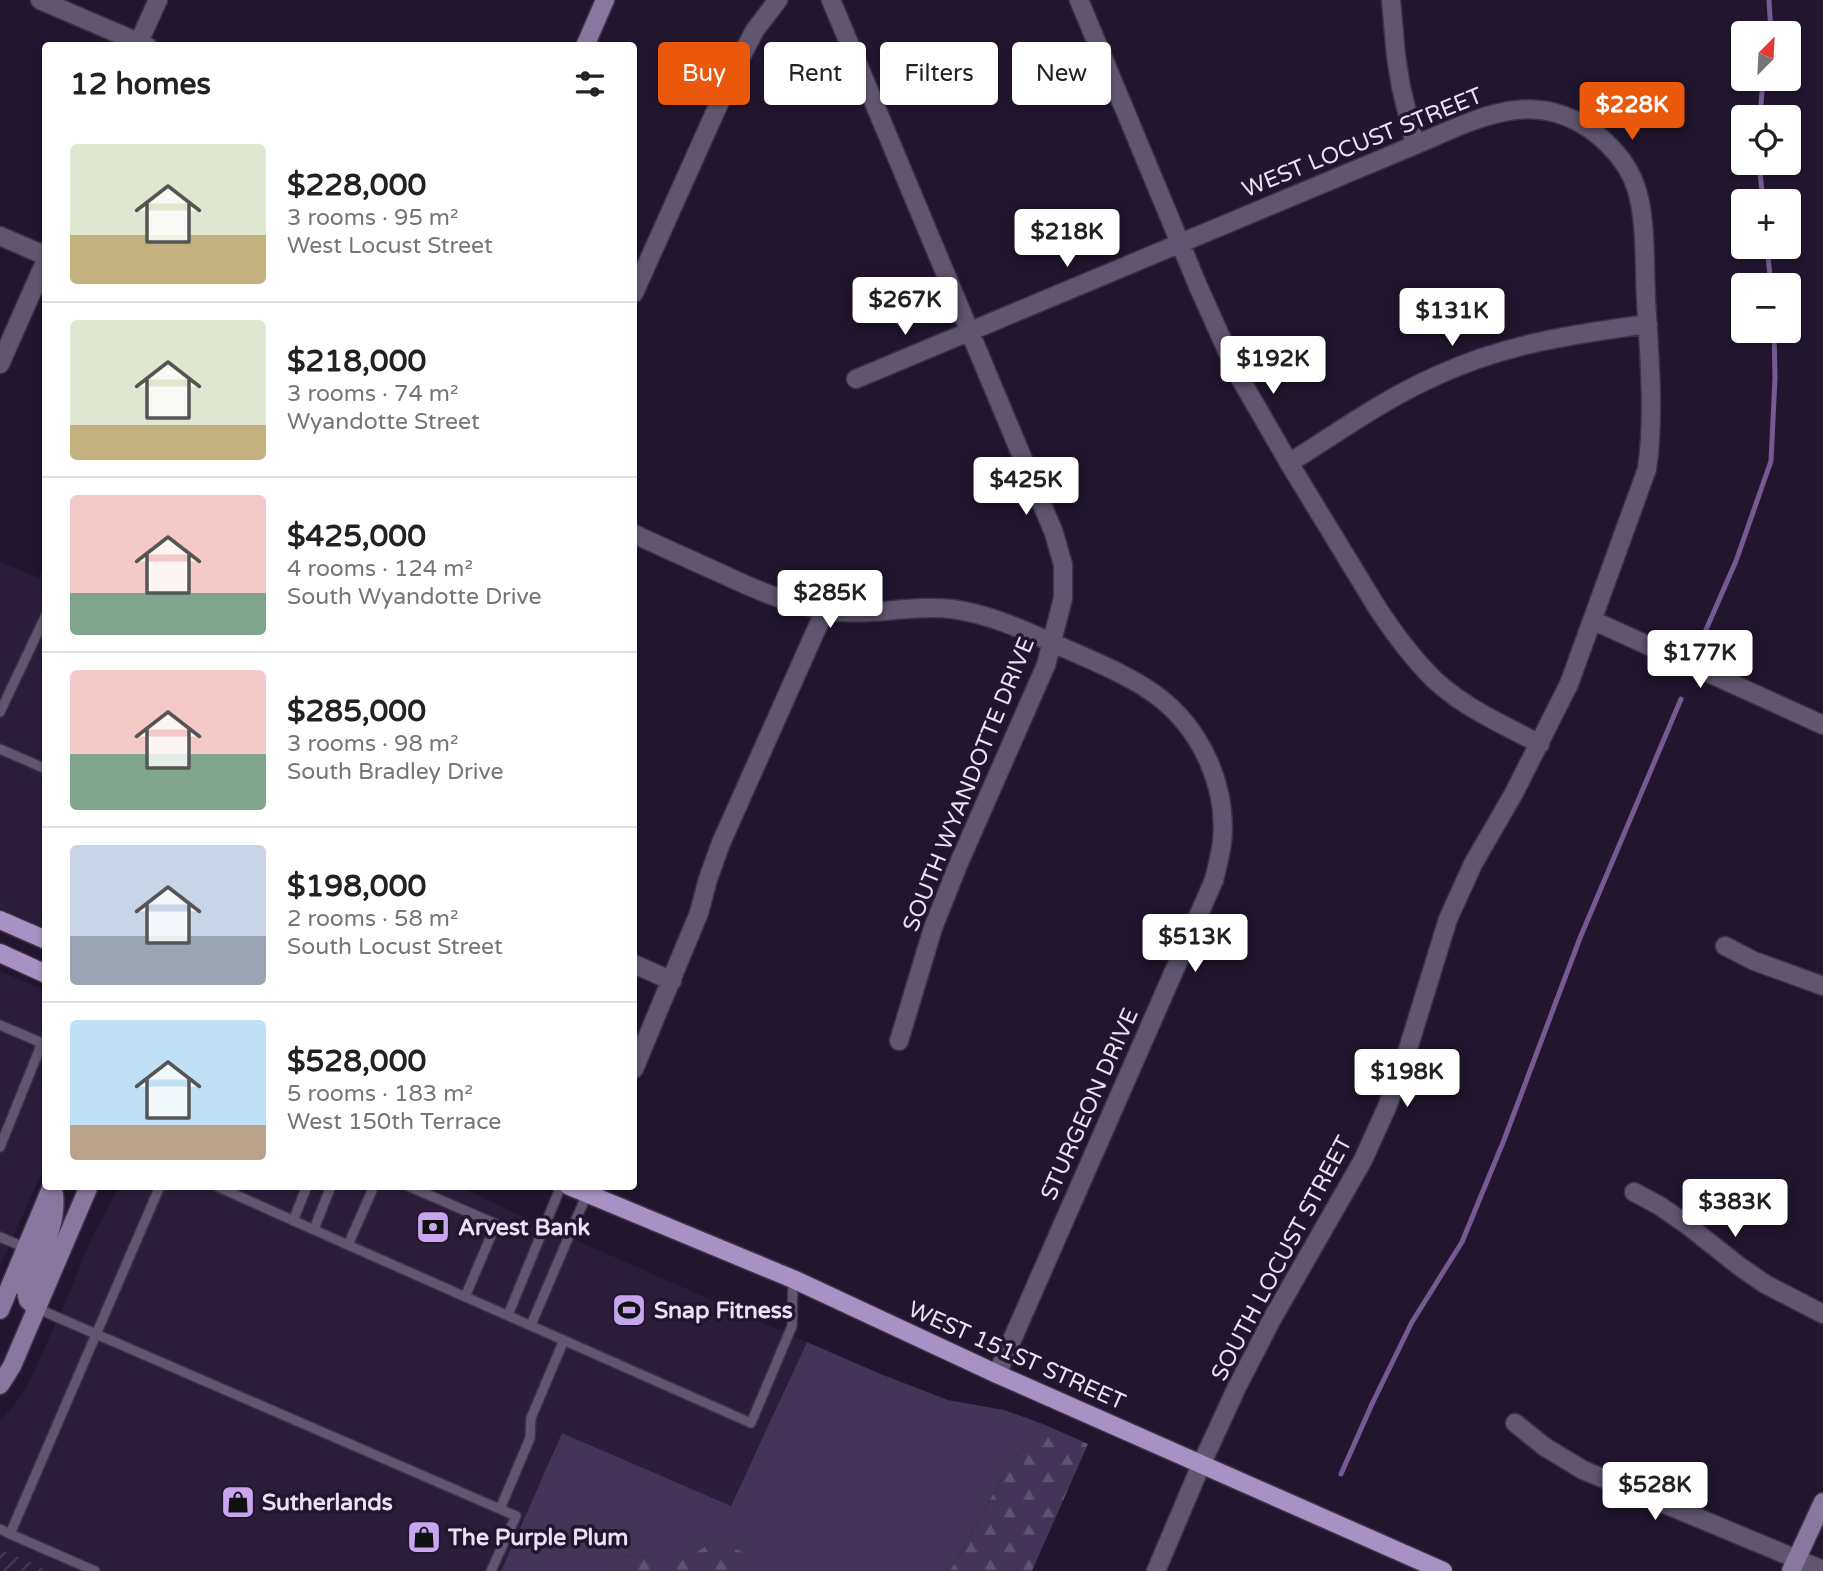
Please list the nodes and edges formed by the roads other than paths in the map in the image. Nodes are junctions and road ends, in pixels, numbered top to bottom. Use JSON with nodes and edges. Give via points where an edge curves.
{"nodes":[{"id":1,"x":40,"y":0,"type":"edge"},
{"id":2,"x":158,"y":0,"type":"edge"},
{"id":3,"x":606,"y":0,"type":"edge"},
{"id":4,"x":778,"y":0,"type":"edge"},
{"id":5,"x":831,"y":0,"type":"edge"},
{"id":6,"x":1079,"y":0,"type":"edge"},
{"id":7,"x":1391,"y":0,"type":"edge"},
{"id":8,"x":135,"y":42,"type":"edge"},
{"id":9,"x":141,"y":42,"type":"edge"},
{"id":10,"x":587,"y":42,"type":"edge"},
{"id":11,"x":1415,"y":145,"type":"junction"},
{"id":12,"x":0,"y":236,"type":"edge"},
{"id":13,"x":1180,"y":243,"type":"junction"},
{"id":14,"x":42,"y":256,"type":"edge"},
{"id":15,"x":42,"y":267,"type":"edge"},
{"id":16,"x":637,"y":286,"type":"edge"},
{"id":17,"x":1648,"y":324,"type":"junction"},
{"id":18,"x":969,"y":331,"type":"junction"},
{"id":19,"x":0,"y":364,"type":"edge"},
{"id":20,"x":856,"y":379,"type":"dead end"},
{"id":21,"x":1289,"y":464,"type":"junction"},
{"id":22,"x":637,"y":535,"type":"edge"},
{"id":23,"x":825,"y":610,"type":"junction"},
{"id":24,"x":1592,"y":620,"type":"junction"},
{"id":25,"x":42,"y":623,"type":"edge"},
{"id":26,"x":1052,"y":643,"type":"junction"},
{"id":27,"x":0,"y":712,"type":"edge"},
{"id":28,"x":1823,"y":725,"type":"edge"},
{"id":29,"x":1540,"y":744,"type":"junction"},
{"id":30,"x":0,"y":749,"type":"edge"},
{"id":31,"x":42,"y":767,"type":"edge"},
{"id":32,"x":0,"y":920,"type":"edge"},
{"id":33,"x":42,"y":938,"type":"edge"},
{"id":34,"x":1725,"y":946,"type":"dead end"},
{"id":35,"x":0,"y":953,"type":"edge"},
{"id":36,"x":637,"y":965,"type":"edge"},
{"id":37,"x":42,"y":972,"type":"edge"},
{"id":38,"x":672,"y":981,"type":"junction"},
{"id":39,"x":1823,"y":986,"type":"edge"},
{"id":40,"x":0,"y":1025,"type":"edge"},
{"id":41,"x":899,"y":1041,"type":"dead end"},
{"id":42,"x":42,"y":1043,"type":"edge"},
{"id":43,"x":42,"y":1045,"type":"edge"},
{"id":44,"x":637,"y":1062,"type":"edge"},
{"id":45,"x":0,"y":1147,"type":"edge"},
{"id":46,"x":51,"y":1190,"type":"edge"},
{"id":47,"x":53,"y":1190,"type":"edge"},
{"id":48,"x":87,"y":1190,"type":"edge"},
{"id":49,"x":158,"y":1190,"type":"edge"},
{"id":50,"x":225,"y":1190,"type":"edge"},
{"id":51,"x":305,"y":1190,"type":"edge"},
{"id":52,"x":329,"y":1190,"type":"edge"},
{"id":53,"x":372,"y":1190,"type":"edge"},
{"id":54,"x":417,"y":1190,"type":"edge"},
{"id":55,"x":559,"y":1190,"type":"edge"},
{"id":56,"x":580,"y":1190,"type":"edge"},
{"id":57,"x":1634,"y":1192,"type":"dead end"},
{"id":58,"x":293,"y":1220,"type":"junction"},
{"id":59,"x":314,"y":1229,"type":"junction"},
{"id":60,"x":0,"y":1237,"type":"edge"},
{"id":61,"x":348,"y":1245,"type":"junction"},
{"id":62,"x":26,"y":1248,"type":"junction"},
{"id":63,"x":793,"y":1279,"type":"junction"},
{"id":64,"x":465,"y":1297,"type":"junction"},
{"id":65,"x":36,"y":1308,"type":"junction"},
{"id":66,"x":0,"y":1310,"type":"edge"},
{"id":67,"x":1823,"y":1314,"type":"edge"},
{"id":68,"x":508,"y":1315,"type":"junction"},
{"id":69,"x":531,"y":1325,"type":"junction"},
{"id":70,"x":97,"y":1334,"type":"junction"},
{"id":71,"x":564,"y":1340,"type":"junction"},
{"id":72,"x":997,"y":1374,"type":"junction"},
{"id":73,"x":0,"y":1385,"type":"edge"},
{"id":74,"x":1515,"y":1423,"type":"dead end"},
{"id":75,"x":1201,"y":1465,"type":"junction"},
{"id":76,"x":1823,"y":1502,"type":"edge"},
{"id":77,"x":500,"y":1509,"type":"junction"},
{"id":78,"x":0,"y":1529,"type":"edge"},
{"id":79,"x":10,"y":1534,"type":"junction"},
{"id":80,"x":1794,"y":1565,"type":"edge"},
{"id":81,"x":1823,"y":1570,"type":"edge"},
{"id":82,"x":95,"y":1571,"type":"edge"},
{"id":83,"x":491,"y":1571,"type":"edge"},
{"id":84,"x":1156,"y":1571,"type":"edge"},
{"id":85,"x":1443,"y":1571,"type":"edge"}],
"edges":[{"from":1,"to":8,"type":"street"},
{"from":2,"to":9,"type":"street"},
{"from":3,"to":10,"type":"main road"},
{"from":4,"to":16,"type":"street","via":[[755,30],[734,70]]},
{"from":5,"to":18,"type":"street","name":"SOUTH WYANDOTTE DRIVE"},
{"from":6,"to":13,"type":"street"},
{"from":7,"to":11,"type":"street","via":[[1396,57]]},
{"from":11,"to":13,"type":"street","name":"WEST LOCUST STREET"},
{"from":11,"to":17,"type":"street","name":"WEST LOCUST STREET","via":[[1479,118],[1514,109],[1566,116],[1591,130],[1621,158],[1634,182],[1642,213]]},
{"from":12,"to":14,"type":"street"},
{"from":13,"to":18,"type":"street","name":"WEST LOCUST STREET"},
{"from":13,"to":21,"type":"street","via":[[1237,373]]},
{"from":15,"to":19,"type":"street"},
{"from":17,"to":21,"type":"street","via":[[1567,335],[1478,359],[1388,401]]},
{"from":17,"to":24,"type":"street","name":"WEST LOCUST STREET","via":[[1652,411],[1647,469]]},
{"from":18,"to":20,"type":"street","name":"WEST LOCUST STREET"},
{"from":18,"to":26,"type":"street","name":"SOUTH WYANDOTTE DRIVE","via":[[1054,533],[1063,565],[1063,598]]},
{"from":21,"to":29,"type":"street","via":[[1389,624],[1426,672],[1488,717]]},
{"from":22,"to":23,"type":"street","name":"STURGEON DRIVE","via":[[783,600]]},
{"from":23,"to":26,"type":"street","name":"STURGEON DRIVE","via":[[854,614],[950,609],[1000,621]]},
{"from":23,"to":38,"type":"street","via":[[722,843]]},
{"from":24,"to":28,"type":"street"},
{"from":24,"to":29,"type":"street","name":"SOUTH LOCUST STREET","via":[[1569,684]]},
{"from":25,"to":27,"type":"lane"},
{"from":26,"to":41,"type":"street","name":"SOUTH WYANDOTTE DRIVE","via":[[938,915]]},
{"from":26,"to":72,"type":"street","name":"STURGEON DRIVE","via":[[1144,687],[1187,725],[1213,773],[1222,843],[1204,905]]},
{"from":29,"to":75,"type":"street","name":"SOUTH LOCUST STREET","via":[[1448,919],[1408,1049],[1363,1160],[1272,1319]]},
{"from":30,"to":31,"type":"lane"},
{"from":32,"to":33,"type":"main road"},
{"from":34,"to":39,"type":"street"},
{"from":35,"to":37,"type":"main road"},
{"from":36,"to":38,"type":"street"},
{"from":38,"to":44,"type":"street"},
{"from":40,"to":42,"type":"lane"},
{"from":43,"to":45,"type":"lane"},
{"from":46,"to":62,"type":"main road"},
{"from":47,"to":65,"type":"main road","via":[[51,1232],[26,1291]]},
{"from":48,"to":65,"type":"main road"},
{"from":49,"to":70,"type":"lane"},
{"from":50,"to":58,"type":"lane"},
{"from":51,"to":58,"type":"lane"},
{"from":52,"to":59,"type":"lane"},
{"from":53,"to":61,"type":"lane"},
{"from":54,"to":64,"type":"lane","via":[[496,1224]]},
{"from":55,"to":68,"type":"lane"},
{"from":56,"to":63,"type":"main road","name":"WEST 151ST STREET"},
{"from":56,"to":69,"type":"lane"},
{"from":57,"to":67,"type":"street","via":[[1686,1224],[1765,1284]]},
{"from":58,"to":59,"type":"lane"},
{"from":59,"to":61,"type":"lane"},
{"from":60,"to":62,"type":"lane"},
{"from":61,"to":64,"type":"lane"},
{"from":62,"to":66,"type":"main road"},
{"from":63,"to":71,"type":"lane","via":[[792,1326],[751,1423]]},
{"from":63,"to":72,"type":"main road","name":"WEST 151ST STREET"},
{"from":64,"to":68,"type":"lane"},
{"from":65,"to":70,"type":"lane"},
{"from":65,"to":73,"type":"main road"},
{"from":68,"to":69,"type":"lane"},
{"from":69,"to":71,"type":"lane"},
{"from":70,"to":77,"type":"lane"},
{"from":70,"to":79,"type":"lane"},
{"from":71,"to":77,"type":"lane"},
{"from":72,"to":75,"type":"main road","name":"WEST 151ST STREET"},
{"from":74,"to":80,"type":"street","via":[[1583,1470]]},
{"from":75,"to":84,"type":"street","name":"SOUTH LOCUST STREET"},
{"from":75,"to":85,"type":"main road","name":"WEST 151ST STREET"},
{"from":76,"to":80,"type":"main road"},
{"from":77,"to":83,"type":"lane","via":[[516,1516]]},
{"from":78,"to":79,"type":"lane"},
{"from":79,"to":82,"type":"lane"},
{"from":80,"to":81,"type":"street"}]}
